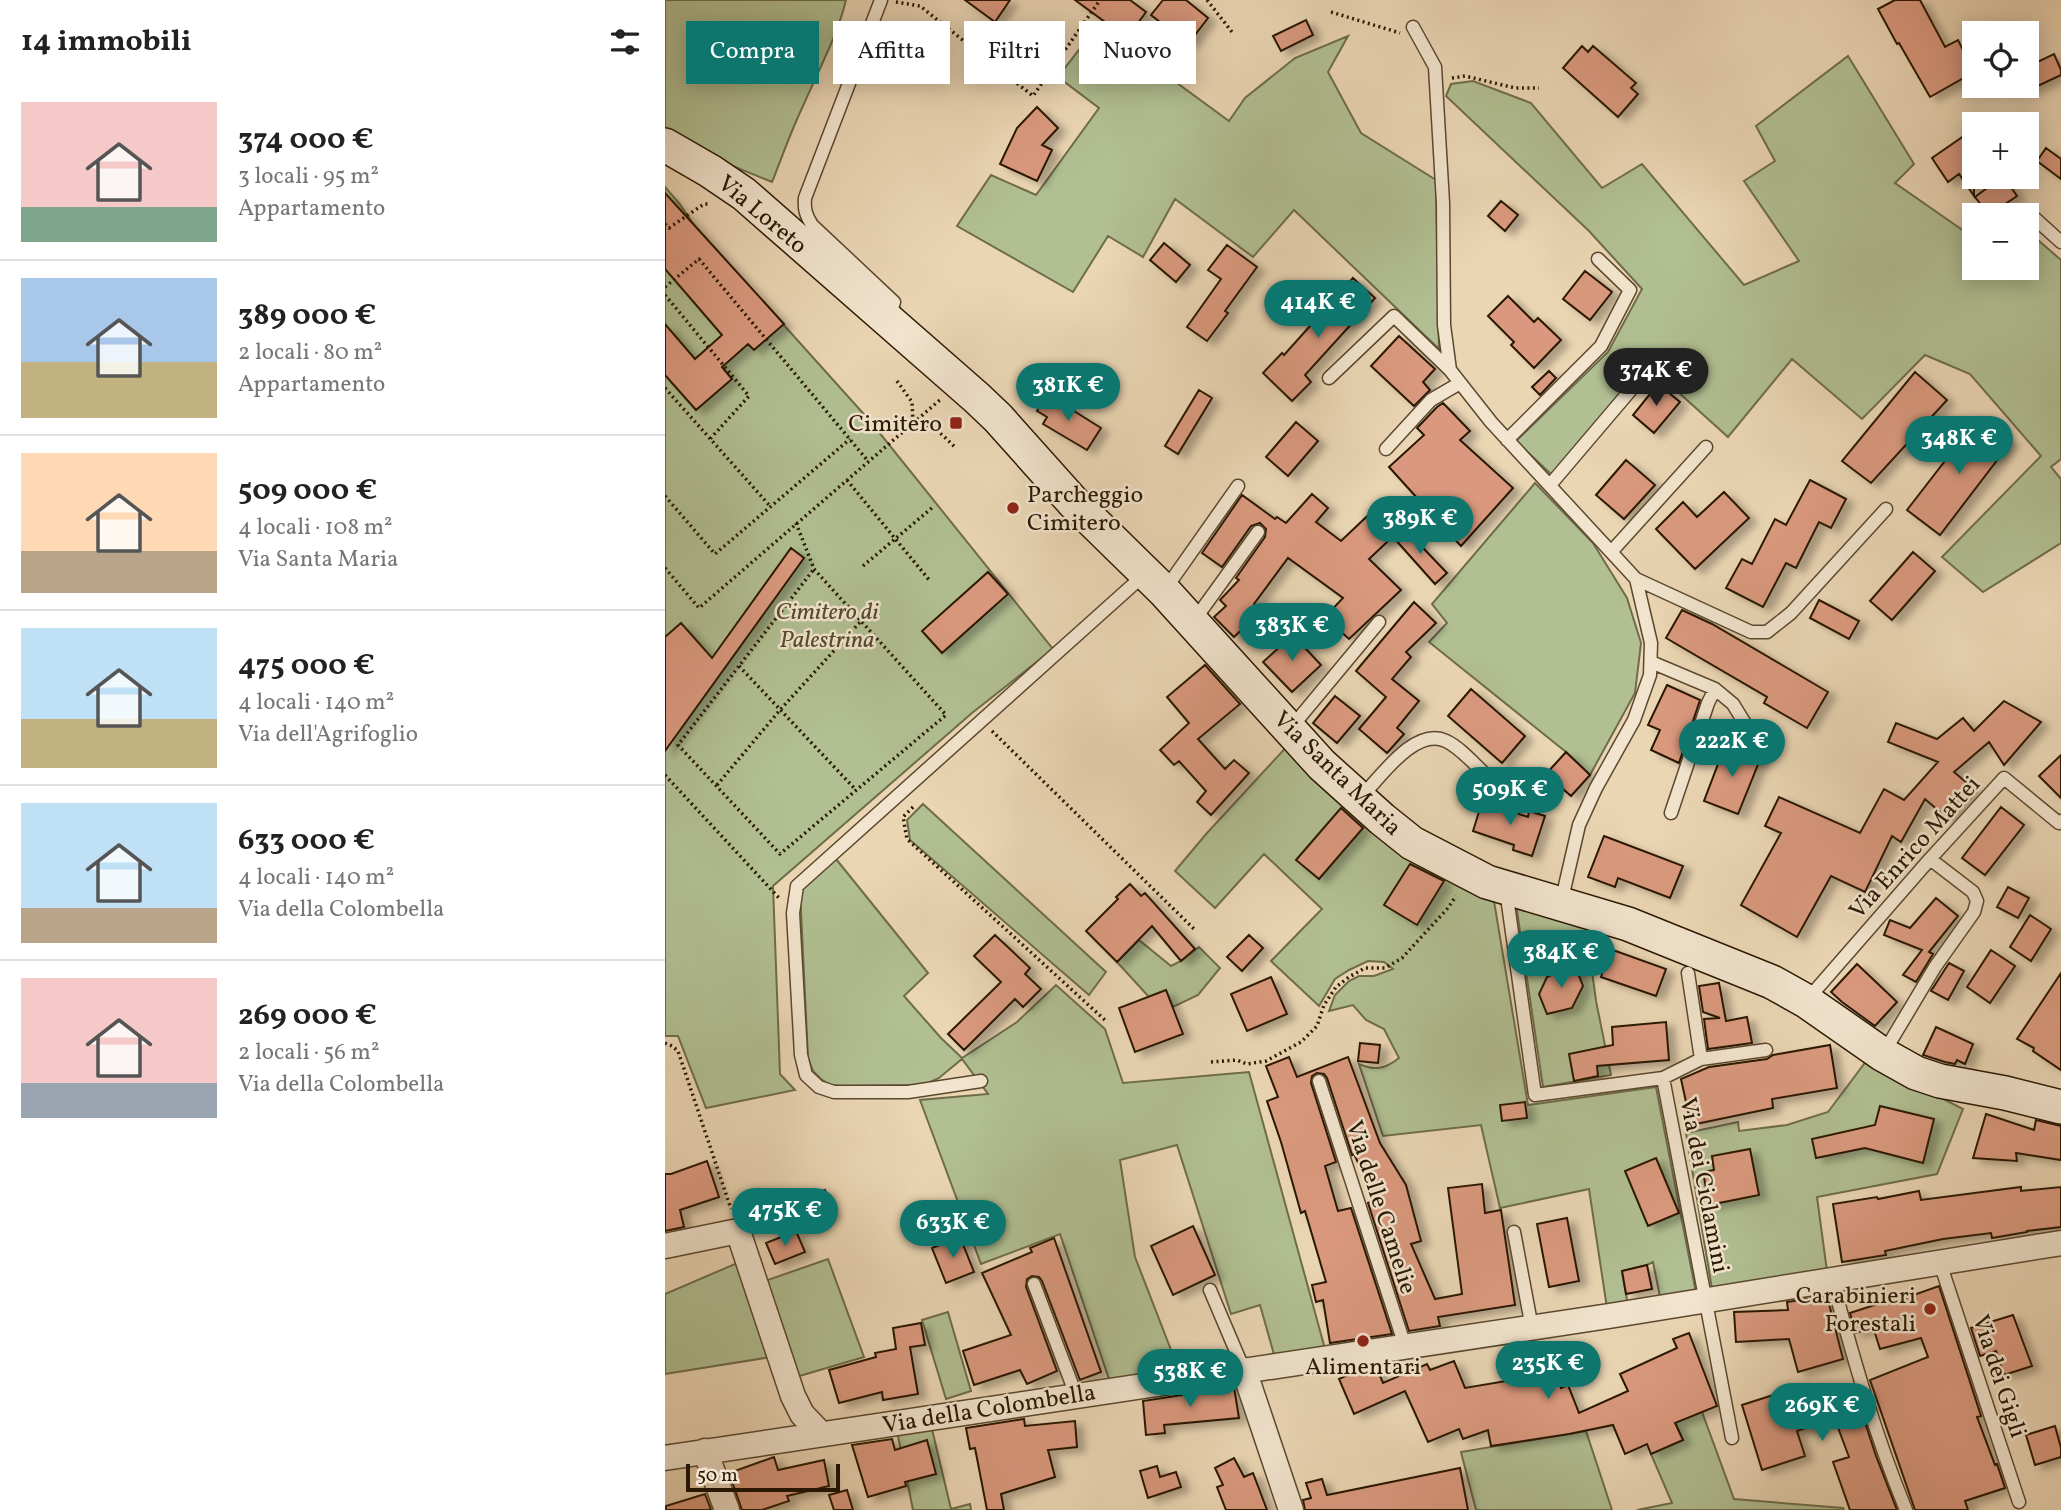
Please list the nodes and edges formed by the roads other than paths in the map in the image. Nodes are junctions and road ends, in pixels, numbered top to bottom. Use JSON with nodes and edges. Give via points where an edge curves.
{"nodes":[{"id":1,"x":881,"y":0,"type":"edge"},
{"id":2,"x":1417,"y":33,"type":"road end"},
{"id":3,"x":665,"y":145,"type":"edge"},
{"id":4,"x":2039,"y":222,"type":"edge"},
{"id":5,"x":2061,"y":242,"type":"edge"},
{"id":6,"x":1598,"y":259,"type":"dead end"},
{"id":7,"x":855,"y":292,"type":"joint"},
{"id":8,"x":888,"y":321,"type":"junction"},
{"id":9,"x":1450,"y":370,"type":"junction"},
{"id":10,"x":1646,"y":372,"type":"dead end"},
{"id":11,"x":1329,"y":378,"type":"dead end"},
{"id":12,"x":1460,"y":383,"type":"junction"},
{"id":13,"x":1507,"y":440,"type":"junction"},
{"id":14,"x":1706,"y":447,"type":"dead end"},
{"id":15,"x":1385,"y":449,"type":"dead end"},
{"id":16,"x":1550,"y":485,"type":"junction"},
{"id":17,"x":1238,"y":486,"type":"dead end"},
{"id":18,"x":1886,"y":509,"type":"dead end"},
{"id":19,"x":1258,"y":532,"type":"dead end"},
{"id":20,"x":1612,"y":551,"type":"junction"},
{"id":21,"x":1636,"y":579,"type":"junction"},
{"id":22,"x":1155,"y":582,"type":"junction"},
{"id":23,"x":1193,"y":622,"type":"junction"},
{"id":24,"x":1379,"y":622,"type":"dead end"},
{"id":25,"x":1650,"y":662,"type":"junction"},
{"id":26,"x":1715,"y":690,"type":"junction"},
{"id":27,"x":1289,"y":730,"type":"junction"},
{"id":28,"x":1752,"y":735,"type":"dead end"},
{"id":29,"x":1487,"y":776,"type":"dead end"},
{"id":30,"x":1359,"y":799,"type":"junction"},
{"id":31,"x":1671,"y":813,"type":"dead end"},
{"id":32,"x":2061,"y":821,"type":"edge"},
{"id":33,"x":1930,"y":859,"type":"junction"},
{"id":34,"x":1506,"y":888,"type":"junction"},
{"id":35,"x":1561,"y":903,"type":"junction"},
{"id":36,"x":1688,"y":974,"type":"dead end"},
{"id":37,"x":1807,"y":1001,"type":"junction"},
{"id":38,"x":1766,"y":1050,"type":"dead end"},
{"id":39,"x":1882,"y":1054,"type":"junction"},
{"id":40,"x":1701,"y":1059,"type":"junction"},
{"id":41,"x":1663,"y":1078,"type":"junction"},
{"id":42,"x":1319,"y":1081,"type":"dead end"},
{"id":43,"x":981,"y":1082,"type":"dead end"},
{"id":44,"x":2061,"y":1107,"type":"edge"},
{"id":45,"x":1514,"y":1232,"type":"dead end"},
{"id":46,"x":2061,"y":1243,"type":"edge"},
{"id":47,"x":665,"y":1246,"type":"edge"},
{"id":48,"x":1940,"y":1263,"type":"junction"},
{"id":49,"x":1832,"y":1279,"type":"junction"},
{"id":50,"x":1034,"y":1284,"type":"dead end"},
{"id":51,"x":1210,"y":1290,"type":"dead end"},
{"id":52,"x":1705,"y":1300,"type":"junction"},
{"id":53,"x":1532,"y":1328,"type":"junction"},
{"id":54,"x":1405,"y":1346,"type":"junction"},
{"id":55,"x":1244,"y":1370,"type":"junction"},
{"id":56,"x":1076,"y":1395,"type":"junction"},
{"id":57,"x":821,"y":1434,"type":"junction"},
{"id":58,"x":1732,"y":1438,"type":"dead end"},
{"id":59,"x":705,"y":1451,"type":"junction"},
{"id":60,"x":665,"y":1458,"type":"edge"},
{"id":61,"x":2019,"y":1502,"type":"dead end"},
{"id":62,"x":727,"y":1510,"type":"edge"},
{"id":63,"x":1291,"y":1510,"type":"edge"},
{"id":64,"x":1906,"y":1510,"type":"edge"}],
"edges":[{"from":1,"to":8,"type":"lane","via":[[804,205],[812,225],[894,302]]},
{"from":2,"to":9,"type":"lane","via":[[1435,67],[1444,325]]},
{"from":3,"to":7,"type":"street","name":"Via Loreto","via":[[744,194]]},
{"from":4,"to":5,"type":"lane"},
{"from":6,"to":13,"type":"lane","via":[[1630,290],[1601,346]]},
{"from":7,"to":8,"type":"street","name":"Via Santa Maria"},
{"from":8,"to":22,"type":"street","name":"Via Santa Maria","via":[[998,418],[1074,503]]},
{"from":9,"to":11,"type":"lane","via":[[1394,316]]},
{"from":9,"to":12,"type":"lane"},
{"from":10,"to":16,"type":"lane"},
{"from":12,"to":13,"type":"lane"},
{"from":12,"to":15,"type":"lane","via":[[1430,400]]},
{"from":13,"to":16,"type":"lane"},
{"from":14,"to":20,"type":"lane"},
{"from":16,"to":20,"type":"lane"},
{"from":17,"to":22,"type":"lane"},
{"from":18,"to":21,"type":"lane","via":[[1791,613],[1767,632],[1751,632]]},
{"from":19,"to":23,"type":"lane"},
{"from":20,"to":21,"type":"lane"},
{"from":21,"to":25,"type":"lane","via":[[1651,643]]},
{"from":22,"to":23,"type":"street","name":"Via Santa Maria"},
{"from":22,"to":43,"type":"lane","via":[[986,718],[797,886],[793,913],[806,1075],[819,1087],[834,1092],[908,1092]]},
{"from":23,"to":27,"type":"street","name":"Via Santa Maria"},
{"from":24,"to":27,"type":"lane"},
{"from":25,"to":26,"type":"lane"},
{"from":25,"to":35,"type":"lane","via":[[1634,720],[1579,825]]},
{"from":26,"to":28,"type":"lane","via":[[1733,704]]},
{"from":26,"to":31,"type":"lane"},
{"from":27,"to":30,"type":"street","name":"Via Santa Maria"},
{"from":29,"to":30,"type":"lane","via":[[1447,741],[1422,739]]},
{"from":30,"to":34,"type":"street","name":"Via Santa Maria","via":[[1412,843]]},
{"from":32,"to":33,"type":"lane","name":"Via Enrico Mattei","via":[[2004,778]]},
{"from":33,"to":37,"type":"lane","name":"Via Enrico Mattei"},
{"from":33,"to":39,"type":"lane","via":[[1973,892],[1977,901]]},
{"from":34,"to":35,"type":"street","name":"Via Santa Maria"},
{"from":34,"to":41,"type":"lane","name":"Via dei Ciclamini","via":[[1535,1095]]},
{"from":35,"to":37,"type":"street","name":"Via Santa Maria","via":[[1644,930]]},
{"from":36,"to":40,"type":"lane","name":"Via dei Ciclamini"},
{"from":37,"to":39,"type":"street","name":"Via Santa Maria"},
{"from":38,"to":40,"type":"lane","name":"Via dei Ciclamini"},
{"from":39,"to":44,"type":"street","name":"Via Santa Maria","via":[[1931,1079]]},
{"from":40,"to":41,"type":"lane","name":"Via dei Ciclamini"},
{"from":41,"to":52,"type":"lane","name":"Via dei Ciclamini"},
{"from":42,"to":54,"type":"lane","name":"Via delle Camelie"},
{"from":45,"to":53,"type":"lane"},
{"from":46,"to":48,"type":"street","name":"Via della Colombella"},
{"from":47,"to":57,"type":"street","via":[[738,1231],[793,1396],[809,1424]]},
{"from":48,"to":49,"type":"street","name":"Via della Colombella"},
{"from":48,"to":61,"type":"lane","name":"Via dei Gigli"},
{"from":49,"to":52,"type":"street","name":"Via della Colombella"},
{"from":49,"to":64,"type":"lane","via":[[1856,1369]]},
{"from":50,"to":56,"type":"lane"},
{"from":51,"to":55,"type":"lane"},
{"from":52,"to":53,"type":"street","name":"Via della Colombella"},
{"from":52,"to":58,"type":"lane","name":"Via dei Ciclamini"},
{"from":53,"to":54,"type":"street","name":"Via della Colombella"},
{"from":54,"to":55,"type":"street","name":"Via della Colombella"},
{"from":55,"to":56,"type":"street","name":"Via della Colombella"},
{"from":55,"to":63,"type":"street"},
{"from":56,"to":57,"type":"street","name":"Via della Colombella"},
{"from":57,"to":59,"type":"street","name":"Via della Colombella"},
{"from":59,"to":60,"type":"street","name":"Via della Colombella"},
{"from":59,"to":62,"type":"street"}]}
